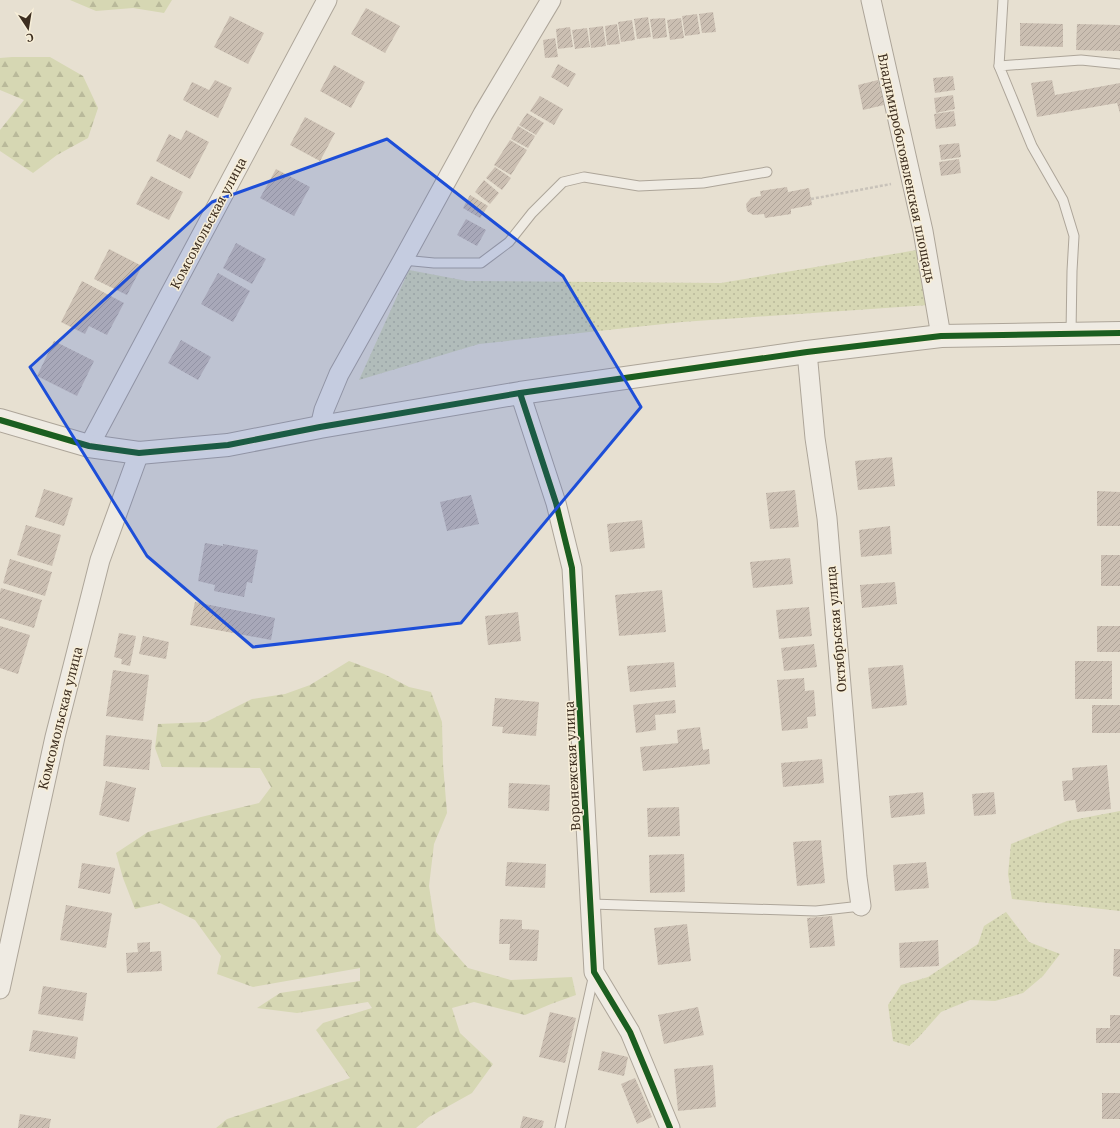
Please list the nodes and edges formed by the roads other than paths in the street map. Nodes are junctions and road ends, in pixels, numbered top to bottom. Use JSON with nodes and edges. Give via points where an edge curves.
{"nodes":[{"id":1,"x":327,"y":0,"type":"edge"},
{"id":2,"x":551,"y":0,"type":"edge"},
{"id":3,"x":871,"y":0,"type":"edge"},
{"id":4,"x":1004,"y":0,"type":"edge"},
{"id":5,"x":1120,"y":64,"type":"edge"},
{"id":6,"x":999,"y":66,"type":"junction"},
{"id":7,"x":768,"y":172,"type":"dead end"},
{"id":8,"x":403,"y":260,"type":"junction"},
{"id":9,"x":1071,"y":333,"type":"junction"},
{"id":10,"x":1116,"y":334,"type":"edge"},
{"id":11,"x":941,"y":336,"type":"junction"},
{"id":12,"x":807,"y":352,"type":"junction"},
{"id":13,"x":520,"y":393,"type":"junction"},
{"id":14,"x":0,"y":420,"type":"edge"},
{"id":15,"x":320,"y":427,"type":"junction"},
{"id":16,"x":90,"y":446,"type":"junction"},
{"id":17,"x":139,"y":453,"type":"junction"},
{"id":18,"x":591,"y":904,"type":"junction"},
{"id":19,"x":861,"y":906,"type":"joint"},
{"id":20,"x":594,"y":972,"type":"junction"},
{"id":21,"x":0,"y":989,"type":"edge"},
{"id":22,"x":560,"y":1128,"type":"edge"},
{"id":23,"x":670,"y":1128,"type":"edge"}],
"edges":[{"from":1,"to":16,"type":"street","name":"Комсомольская улица"},
{"from":2,"to":8,"type":"street","via":[[483,114]]},
{"from":3,"to":11,"type":"street","name":"Владимиробогоявленская площадь","via":[[923,231]]},
{"from":4,"to":6,"type":"lane"},
{"from":5,"to":6,"type":"lane","via":[[1081,60]]},
{"from":6,"to":9,"type":"lane","via":[[1032,146],[1063,200],[1074,236]]},
{"from":7,"to":8,"type":"lane","via":[[702,183],[639,186],[584,177],[563,182],[532,213],[509,242],[481,263]]},
{"from":8,"to":15,"type":"street","via":[[339,374]]},
{"from":9,"to":10,"type":"street"},
{"from":9,"to":11,"type":"street"},
{"from":11,"to":12,"type":"street"},
{"from":12,"to":13,"type":"street"},
{"from":12,"to":19,"type":"street","name":"Октябрьская улица","via":[[814,438],[827,518]]},
{"from":13,"to":15,"type":"street"},
{"from":13,"to":18,"type":"street","name":"Воронежская улица","via":[[556,503],[572,568]]},
{"from":14,"to":16,"type":"street"},
{"from":15,"to":17,"type":"street","via":[[228,445]]},
{"from":16,"to":17,"type":"street"},
{"from":17,"to":21,"type":"street","name":"Комсомольская улица","via":[[100,560],[54,737]]},
{"from":18,"to":19,"type":"lane","via":[[816,911]]},
{"from":18,"to":20,"type":"street","name":"Воронежская улица"},
{"from":20,"to":22,"type":"lane","name":"Воронежская улица"},
{"from":20,"to":23,"type":"street","name":"Воронежская улица","via":[[630,1032]]}]}
